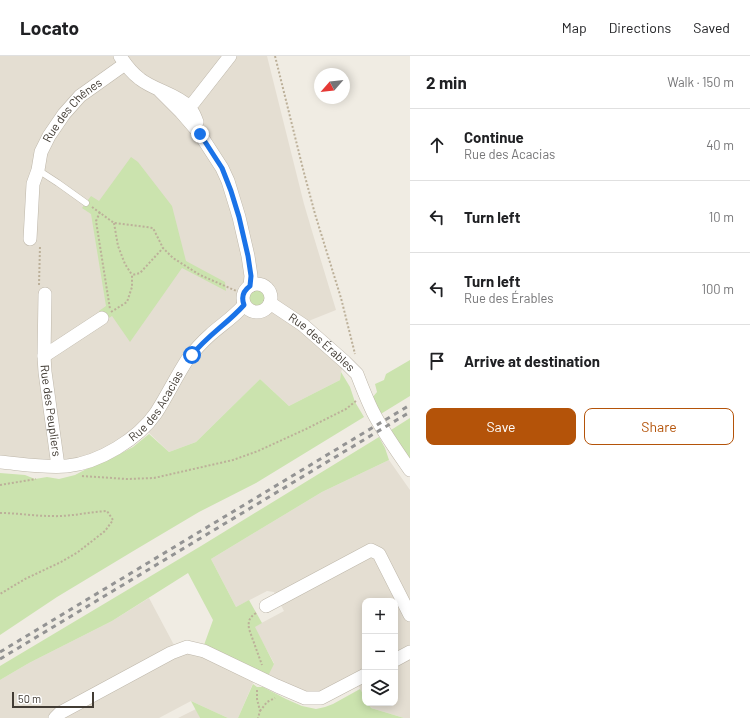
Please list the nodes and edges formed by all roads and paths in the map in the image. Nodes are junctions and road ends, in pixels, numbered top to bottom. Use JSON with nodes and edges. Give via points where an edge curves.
{"nodes":[{"id":1,"x":230,"y":56,"type":"edge"},
{"id":2,"x":275,"y":56,"type":"edge"},
{"id":3,"x":122,"y":60,"type":"edge"},
{"id":4,"x":185,"y":107,"type":"junction"},
{"id":5,"x":38,"y":170,"type":"junction"},
{"id":6,"x":86,"y":203,"type":"joint"},
{"id":7,"x":100,"y":212,"type":"junction"},
{"id":8,"x":114,"y":223,"type":"junction"},
{"id":9,"x":30,"y":239,"type":"joint"},
{"id":10,"x":163,"y":248,"type":"junction"},
{"id":11,"x":132,"y":274,"type":"junction"},
{"id":12,"x":45,"y":294,"type":"joint"},
{"id":13,"x":246,"y":295,"type":"junction"},
{"id":14,"x":270,"y":302,"type":"junction"},
{"id":15,"x":106,"y":315,"type":"junction"},
{"id":16,"x":44,"y":356,"type":"junction"},
{"id":17,"x":353,"y":370,"type":"junction"},
{"id":18,"x":366,"y":395,"type":"junction"},
{"id":19,"x":0,"y":462,"type":"edge"},
{"id":20,"x":62,"y":466,"type":"junction"},
{"id":21,"x":410,"y":470,"type":"edge"},
{"id":22,"x":82,"y":476,"type":"dead end"},
{"id":23,"x":41,"y":478,"type":"dead end"},
{"id":24,"x":0,"y":485,"type":"edge"},
{"id":25,"x":0,"y":513,"type":"edge"},
{"id":26,"x":0,"y":594,"type":"edge"},
{"id":27,"x":266,"y":606,"type":"joint"},
{"id":28,"x":410,"y":615,"type":"edge"},
{"id":29,"x":410,"y":652,"type":"edge"},
{"id":30,"x":398,"y":658,"type":"edge"},
{"id":31,"x":362,"y":677,"type":"edge"},
{"id":32,"x":261,"y":678,"type":"junction"},
{"id":33,"x":288,"y":691,"type":"junction"},
{"id":34,"x":260,"y":711,"type":"junction"},
{"id":35,"x":55,"y":718,"type":"edge"},
{"id":36,"x":258,"y":718,"type":"edge"}],
"edges":[{"from":1,"to":4,"type":"street","via":[[194,102]]},
{"from":2,"to":17,"type":"path","via":[[311,199],[358,364]]},
{"from":3,"to":4,"type":"street","via":[[139,79],[179,99]]},
{"from":3,"to":5,"type":"street","name":"Rue des Chênes","via":[[80,96],[64,114],[41,152]]},
{"from":4,"to":13,"type":"street","via":[[194,114],[200,134],[222,168],[231,191],[251,276]]},
{"from":5,"to":6,"type":"lane"},
{"from":5,"to":9,"type":"street","name":"Rue des Chênes","via":[[33,184]]},
{"from":6,"to":7,"type":"path"},
{"from":7,"to":8,"type":"path"},
{"from":7,"to":15,"type":"path","via":[[96,221]]},
{"from":8,"to":10,"type":"path","via":[[153,228]]},
{"from":8,"to":11,"type":"path","via":[[124,264]]},
{"from":9,"to":12,"type":"path","via":[[40,240],[39,288]]},
{"from":10,"to":11,"type":"path","via":[[140,273]]},
{"from":10,"to":13,"type":"path","via":[[173,258],[200,275]]},
{"from":11,"to":15,"type":"path","via":[[132,287],[127,302]]},
{"from":12,"to":16,"type":"street","name":"Rue des Peupliers"},
{"from":13,"to":14,"type":"street","via":[[257,284],[261,285],[271,295]]},
{"from":13,"to":14,"type":"street","via":[[249,311],[264,311]]},
{"from":13,"to":20,"type":"street","name":"Rue des Acacias","via":[[238,312],[199,346],[187,361],[156,414],[144,428],[108,453],[79,464]]},
{"from":14,"to":17,"type":"street","name":"Rue des Érables","via":[[303,325]]},
{"from":15,"to":16,"type":"street","name":"Rue des Peupliers"},
{"from":16,"to":20,"type":"street","name":"Rue des Peupliers"},
{"from":17,"to":18,"type":"street","name":"Rue des Érables"},
{"from":18,"to":21,"type":"street","name":"Rue des Érables","via":[[372,411]]},
{"from":18,"to":22,"type":"path","via":[[306,430],[234,460],[154,478]]},
{"from":19,"to":20,"type":"street","name":"Rue des Acacias"},
{"from":23,"to":24,"type":"path"},
{"from":25,"to":26,"type":"path","via":[[73,516],[107,511],[113,520],[105,531],[78,552]]},
{"from":27,"to":28,"type":"street","via":[[371,550],[379,554]]},
{"from":27,"to":32,"type":"path","via":[[250,618],[249,623],[252,639],[264,670]]},
{"from":29,"to":30,"type":"street"},
{"from":31,"to":33,"type":"street","via":[[321,698],[305,698]]},
{"from":32,"to":33,"type":"street"},
{"from":32,"to":34,"type":"path","via":[[256,693]]},
{"from":32,"to":35,"type":"street","via":[[204,651],[187,647],[60,713]]},
{"from":33,"to":34,"type":"path","via":[[267,702]]},
{"from":34,"to":36,"type":"path"}]}
